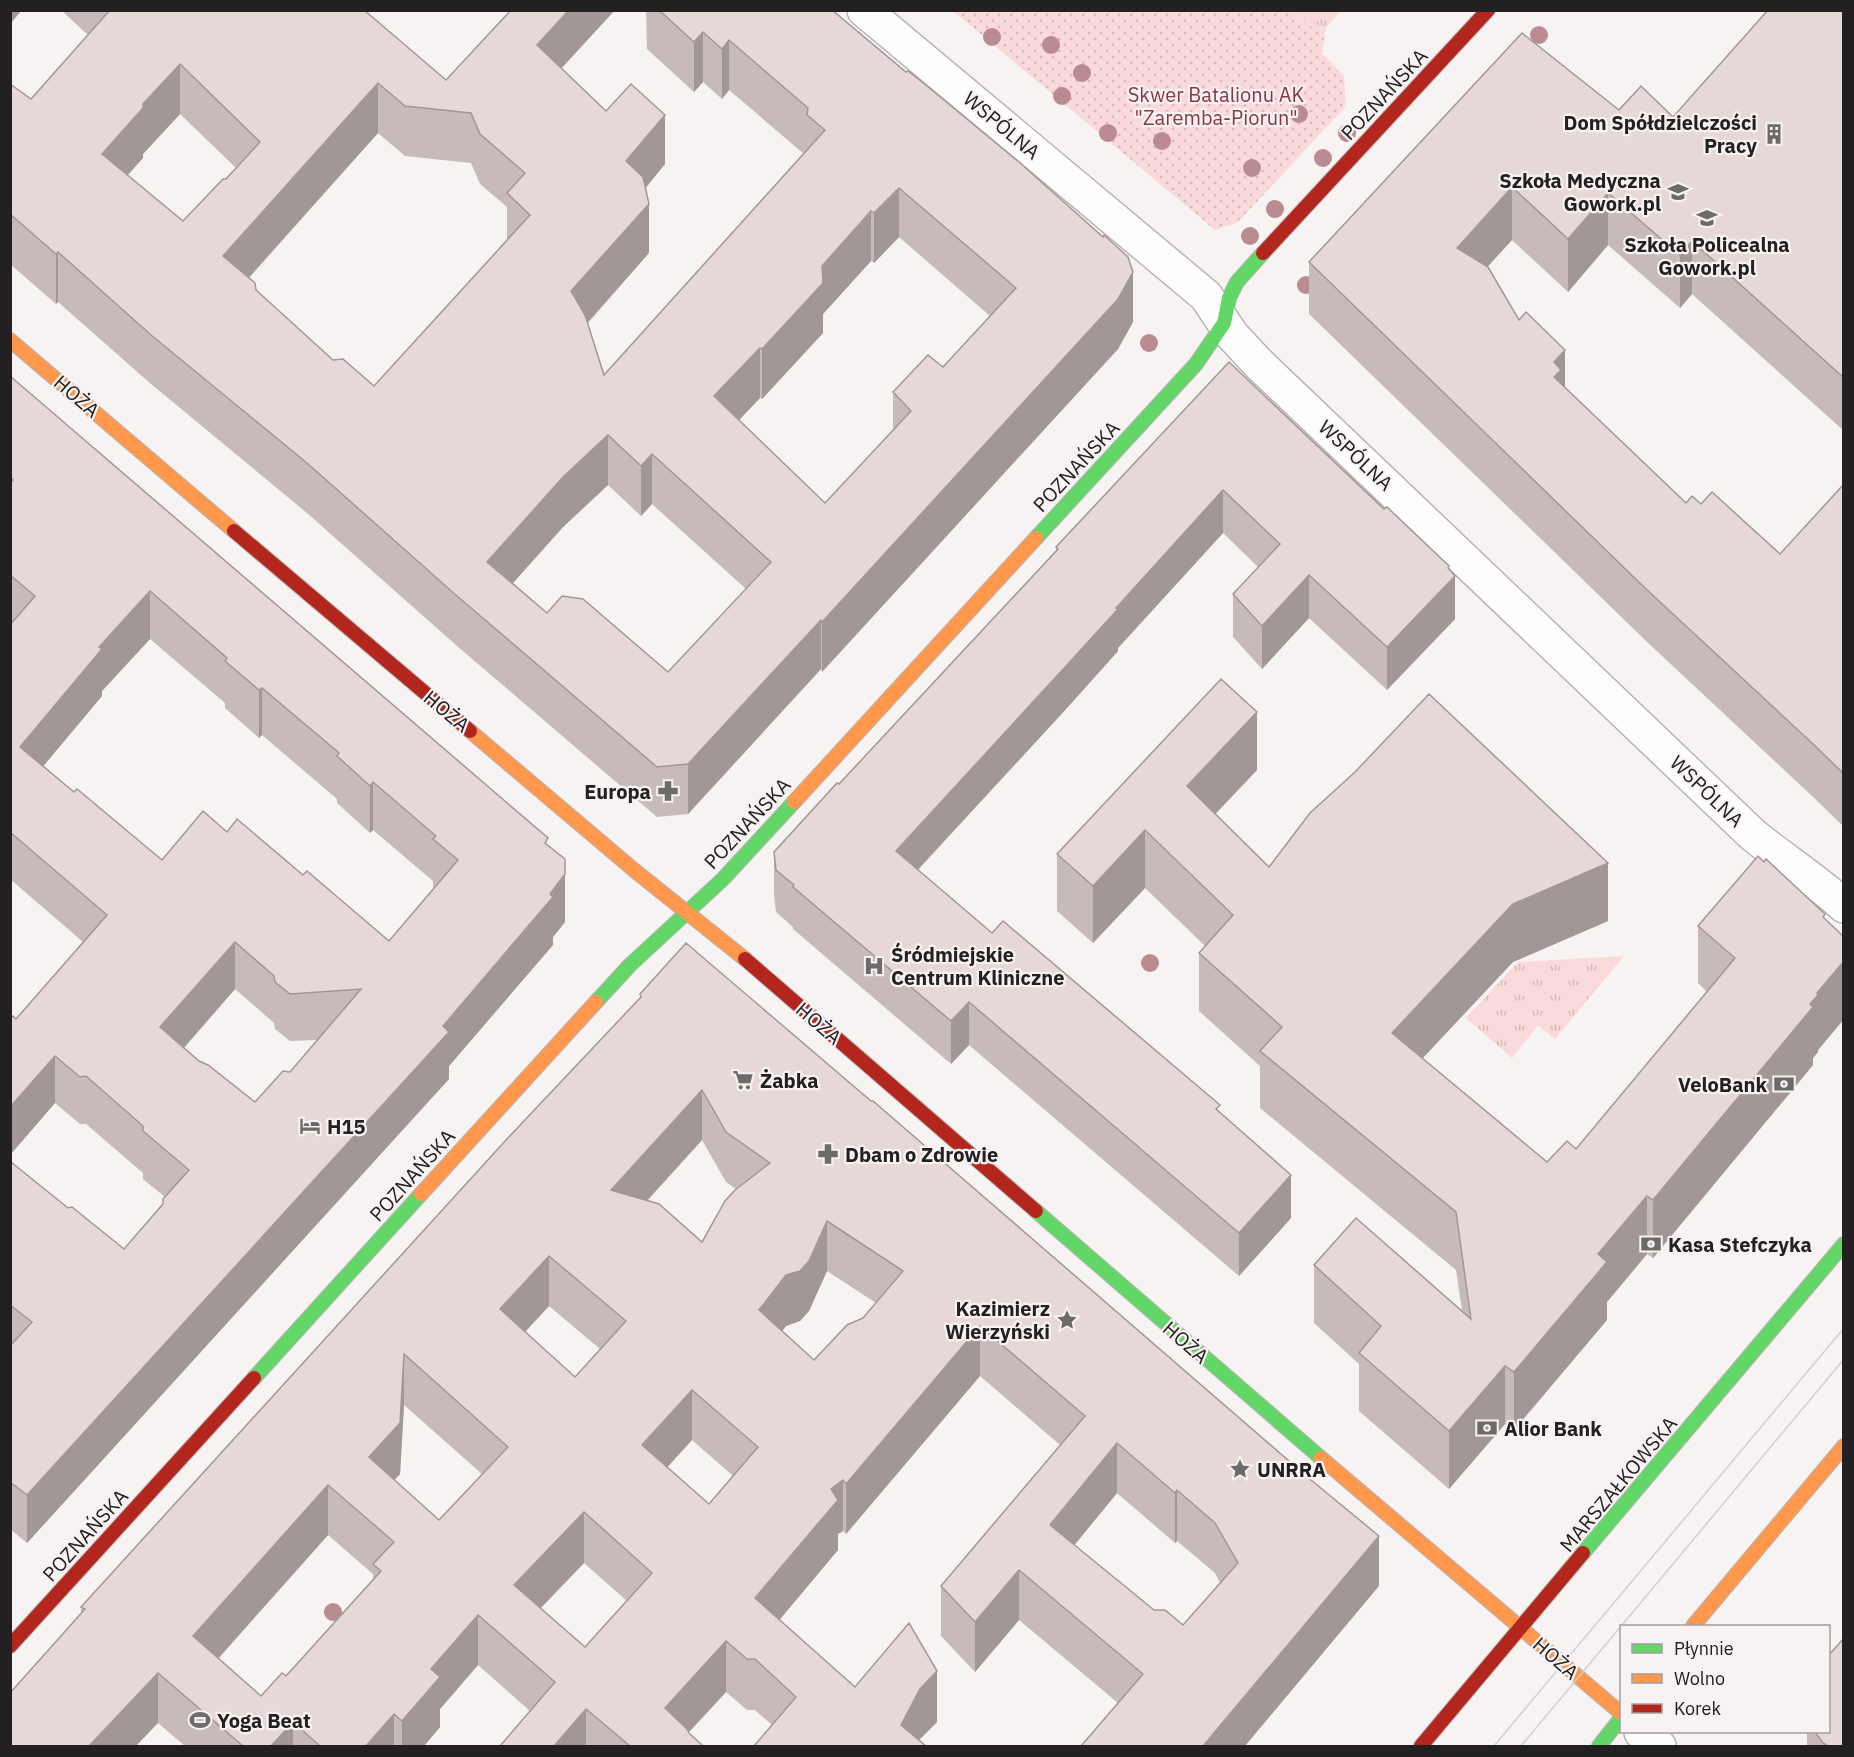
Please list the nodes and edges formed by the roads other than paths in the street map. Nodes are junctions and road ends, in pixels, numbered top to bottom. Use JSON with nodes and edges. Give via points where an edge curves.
{"nodes":[{"id":1,"x":864,"y":10,"type":"edge"},
{"id":2,"x":1488,"y":10,"type":"edge"},
{"id":3,"x":1224,"y":322,"type":"junction"},
{"id":4,"x":10,"y":340,"type":"edge"},
{"id":5,"x":1844,"y":906,"type":"edge"},
{"id":6,"x":688,"y":912,"type":"junction"},
{"id":7,"x":1844,"y":1244,"type":"edge"},
{"id":8,"x":1844,"y":1446,"type":"edge"},
{"id":9,"x":1694,"y":1625,"type":"edge"},
{"id":10,"x":1521,"y":1628,"type":"junction"},
{"id":11,"x":10,"y":1646,"type":"edge"},
{"id":12,"x":1620,"y":1714,"type":"edge"},
{"id":13,"x":1620,"y":1719,"type":"edge"},
{"id":14,"x":1643,"y":1733,"type":"edge"},
{"id":15,"x":1421,"y":1746,"type":"edge"},
{"id":16,"x":1599,"y":1746,"type":"edge"},
{"id":17,"x":1659,"y":1746,"type":"edge"}],
"edges":[{"from":1,"to":3,"type":"street","name":"WSPÓLNA","via":[[1206,296]]},
{"from":2,"to":3,"type":"street","name":"POZNAŃSKA","via":[[1238,282]]},
{"from":3,"to":5,"type":"street","name":"WSPÓLNA","via":[[1258,363],[1752,834]]},
{"from":3,"to":6,"type":"street","name":"POZNAŃSKA","via":[[1188,373],[731,871]]},
{"from":4,"to":6,"type":"street","name":"HOŻA","via":[[625,863]]},
{"from":6,"to":10,"type":"street","name":"HOŻA"},
{"from":6,"to":11,"type":"street","name":"POZNAŃSKA","via":[[630,964]]},
{"from":7,"to":10,"type":"street","name":"MARSZAŁKOWSKA"},
{"from":8,"to":9,"type":"street"},
{"from":10,"to":12,"type":"street","name":"HOŻA"},
{"from":10,"to":15,"type":"street","name":"MARSZAŁKOWSKA"},
{"from":13,"to":16,"type":"street"},
{"from":14,"to":17,"type":"street"}]}
